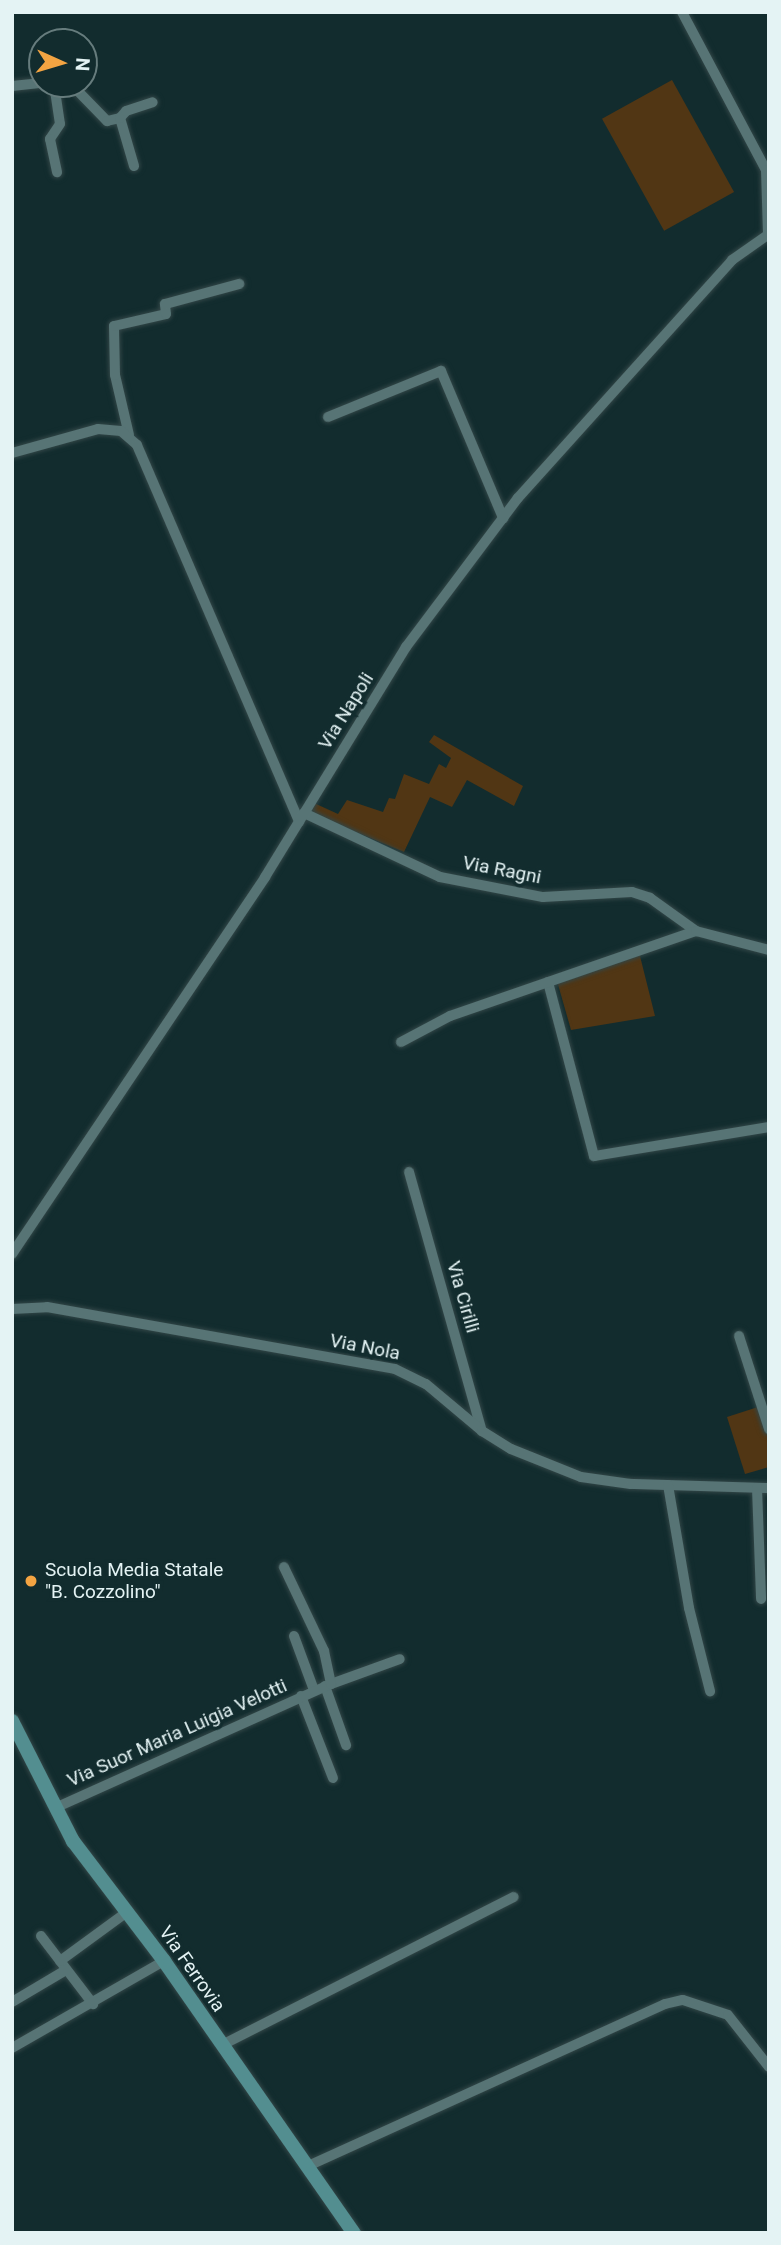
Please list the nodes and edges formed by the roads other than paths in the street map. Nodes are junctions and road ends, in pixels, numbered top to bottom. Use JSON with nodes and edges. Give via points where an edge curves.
{"nodes":[{"id":1,"x":682,"y":12,"type":"edge"},
{"id":2,"x":57,"y":98,"type":"edge"},
{"id":3,"x":85,"y":98,"type":"edge"},
{"id":4,"x":153,"y":102,"type":"dead end"},
{"id":5,"x":120,"y":118,"type":"junction"},
{"id":6,"x":134,"y":166,"type":"dead end"},
{"id":7,"x":57,"y":172,"type":"dead end"},
{"id":8,"x":769,"y":234,"type":"edge"},
{"id":9,"x":239,"y":284,"type":"dead end"},
{"id":10,"x":328,"y":417,"type":"dead end"},
{"id":11,"x":130,"y":435,"type":"junction"},
{"id":12,"x":12,"y":453,"type":"edge"},
{"id":13,"x":503,"y":518,"type":"junction"},
{"id":14,"x":301,"y":818,"type":"junction"},
{"id":15,"x":696,"y":931,"type":"junction"},
{"id":16,"x":769,"y":950,"type":"edge"},
{"id":17,"x":548,"y":982,"type":"junction"},
{"id":18,"x":401,"y":1042,"type":"dead end"},
{"id":19,"x":769,"y":1127,"type":"edge"},
{"id":20,"x":409,"y":1172,"type":"dead end"},
{"id":21,"x":12,"y":1254,"type":"edge"},
{"id":22,"x":12,"y":1309,"type":"edge"},
{"id":23,"x":739,"y":1336,"type":"dead end"},
{"id":24,"x":769,"y":1429,"type":"edge"},
{"id":25,"x":482,"y":1432,"type":"junction"},
{"id":26,"x":668,"y":1485,"type":"junction"},
{"id":27,"x":757,"y":1488,"type":"junction"},
{"id":28,"x":769,"y":1488,"type":"edge"},
{"id":29,"x":284,"y":1567,"type":"dead end"},
{"id":30,"x":761,"y":1599,"type":"dead end"},
{"id":31,"x":294,"y":1636,"type":"dead end"},
{"id":32,"x":400,"y":1659,"type":"dead end"},
{"id":33,"x":323,"y":1687,"type":"junction"},
{"id":34,"x":710,"y":1691,"type":"dead end"},
{"id":35,"x":301,"y":1696,"type":"junction"},
{"id":36,"x":12,"y":1721,"type":"edge"},
{"id":37,"x":346,"y":1745,"type":"dead end"},
{"id":38,"x":333,"y":1778,"type":"dead end"},
{"id":39,"x":55,"y":1808,"type":"junction"},
{"id":40,"x":514,"y":1897,"type":"dead end"},
{"id":41,"x":127,"y":1912,"type":"junction"},
{"id":42,"x":41,"y":1936,"type":"dead end"},
{"id":43,"x":164,"y":1961,"type":"junction"},
{"id":44,"x":63,"y":1965,"type":"junction"},
{"id":45,"x":12,"y":2002,"type":"edge"},
{"id":46,"x":93,"y":2004,"type":"junction"},
{"id":47,"x":222,"y":2045,"type":"junction"},
{"id":48,"x":12,"y":2048,"type":"edge"},
{"id":49,"x":769,"y":2067,"type":"edge"},
{"id":50,"x":308,"y":2166,"type":"junction"},
{"id":51,"x":354,"y":2233,"type":"edge"}],
"edges":[{"from":1,"to":8,"type":"street","via":[[766,170]]},
{"from":2,"to":7,"type":"street","via":[[60,115],[50,139]]},
{"from":3,"to":5,"type":"street","via":[[107,121]]},
{"from":4,"to":5,"type":"street","via":[[126,111]]},
{"from":5,"to":6,"type":"street"},
{"from":8,"to":13,"type":"street","name":"Via Napoli","via":[[732,260]]},
{"from":9,"to":11,"type":"street","via":[[164,304],[166,314],[114,327],[116,375]]},
{"from":10,"to":13,"type":"street","via":[[441,370]]},
{"from":11,"to":12,"type":"street","via":[[83,431]]},
{"from":11,"to":14,"type":"street"},
{"from":13,"to":14,"type":"street","name":"Via Napoli","via":[[406,647]]},
{"from":14,"to":15,"type":"street","name":"Via Ragni","via":[[440,877],[543,897],[632,892],[650,898]]},
{"from":14,"to":21,"type":"street","name":"Via Napoli"},
{"from":15,"to":16,"type":"street","name":"Via Ragni"},
{"from":15,"to":17,"type":"street"},
{"from":17,"to":18,"type":"street","via":[[450,1016]]},
{"from":17,"to":19,"type":"street","via":[[594,1157]]},
{"from":20,"to":25,"type":"street","name":"Via Cirilli"},
{"from":22,"to":25,"type":"street","name":"Via Nola","via":[[47,1307],[395,1369],[426,1384]]},
{"from":23,"to":24,"type":"street"},
{"from":25,"to":26,"type":"street","name":"Via Nola","via":[[528,1458],[581,1477]]},
{"from":26,"to":27,"type":"street","name":"Via Nola"},
{"from":26,"to":34,"type":"street","via":[[689,1608]]},
{"from":27,"to":28,"type":"street","name":"Via Nola"},
{"from":27,"to":30,"type":"street"},
{"from":29,"to":33,"type":"street","via":[[324,1651]]},
{"from":31,"to":33,"type":"street"},
{"from":32,"to":33,"type":"street","name":"Via Suor Maria Luigia Velotti"},
{"from":33,"to":35,"type":"street","name":"Via Suor Maria Luigia Velotti"},
{"from":33,"to":37,"type":"street"},
{"from":35,"to":38,"type":"street"},
{"from":35,"to":39,"type":"street","name":"Via Suor Maria Luigia Velotti"},
{"from":36,"to":39,"type":"main road","name":"Via Ferrovia"},
{"from":39,"to":41,"type":"main road","name":"Via Ferrovia","via":[[73,1841]]},
{"from":40,"to":47,"type":"street"},
{"from":41,"to":43,"type":"main road","name":"Via Ferrovia"},
{"from":41,"to":44,"type":"street"},
{"from":42,"to":44,"type":"street"},
{"from":43,"to":46,"type":"street"},
{"from":43,"to":47,"type":"main road","name":"Via Ferrovia"},
{"from":44,"to":45,"type":"street"},
{"from":44,"to":46,"type":"street"},
{"from":46,"to":48,"type":"street"},
{"from":47,"to":50,"type":"main road","name":"Via Ferrovia"},
{"from":49,"to":50,"type":"street","via":[[728,2015],[683,2000],[665,2004]]},
{"from":50,"to":51,"type":"main road","name":"Via Ferrovia"}]}
